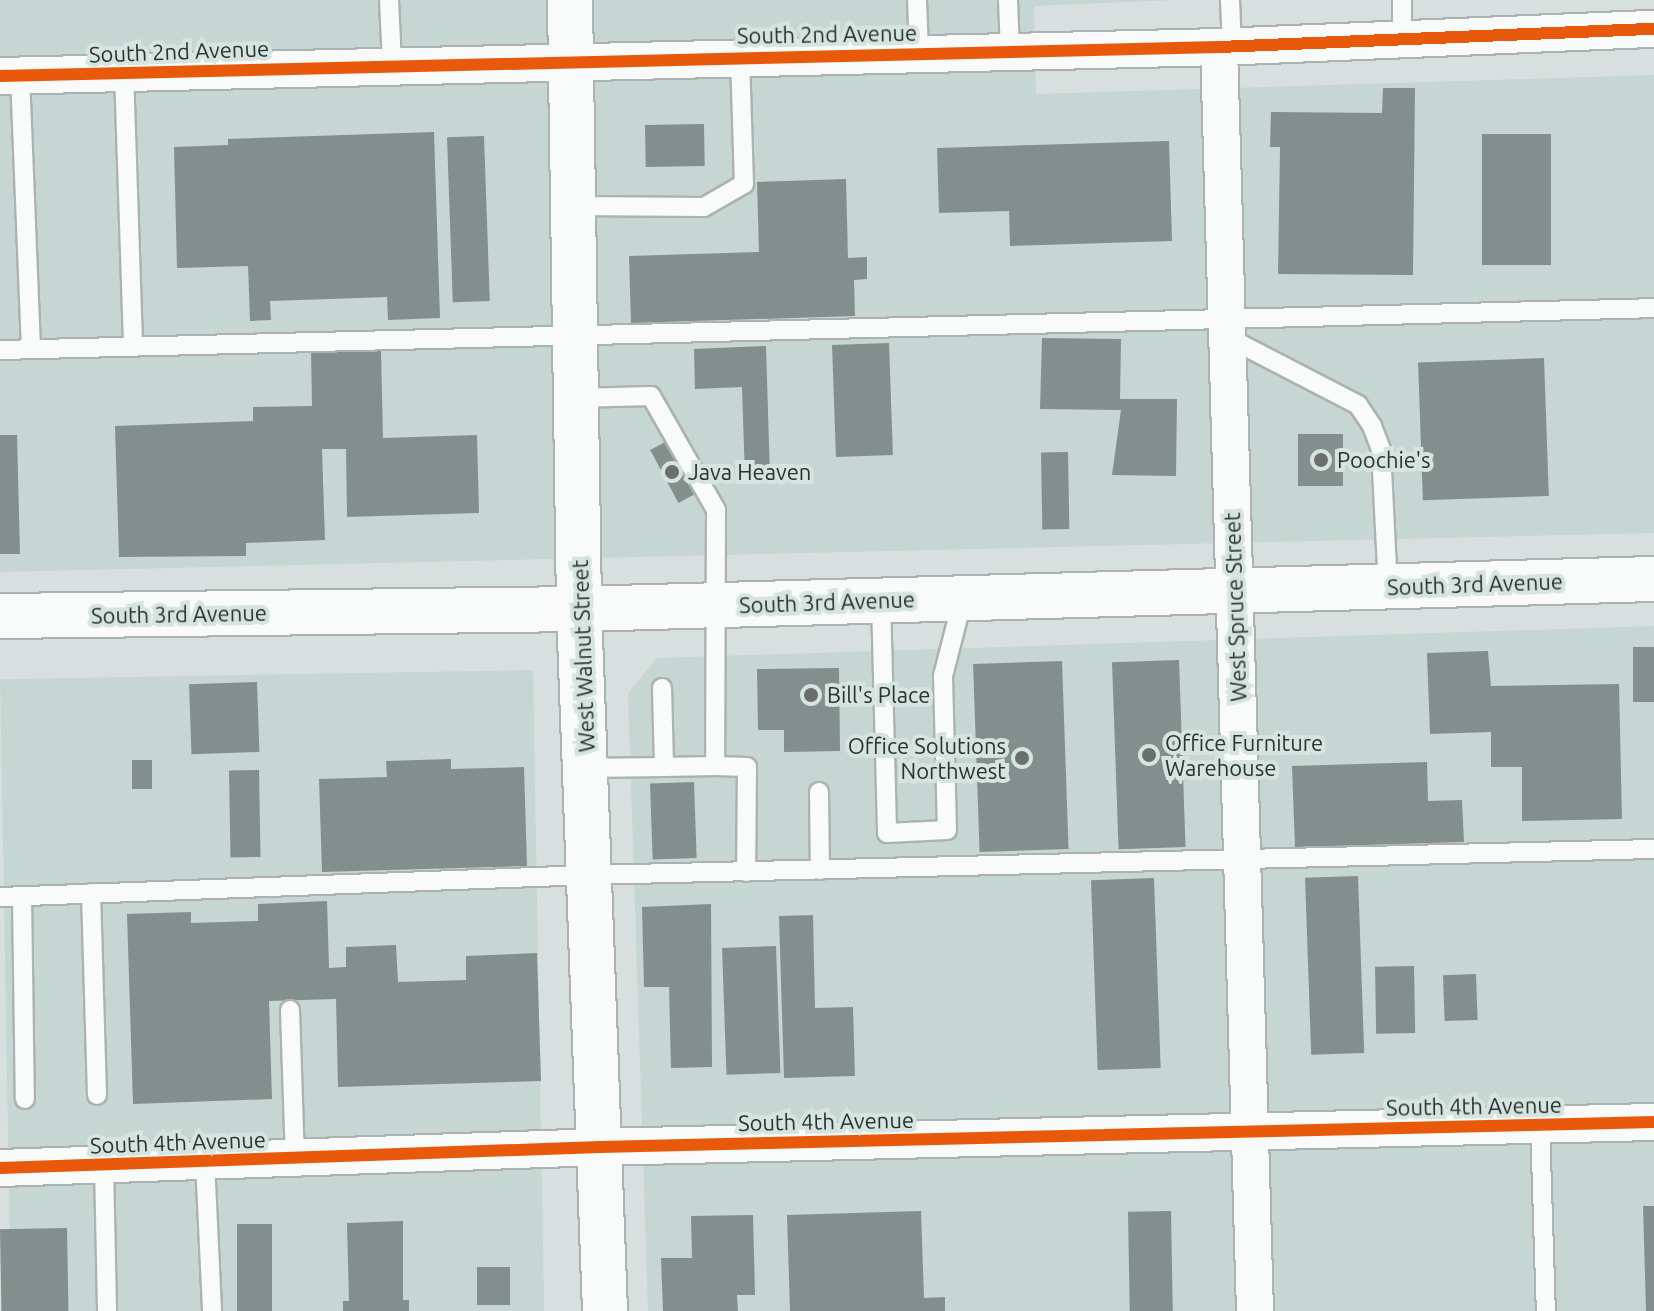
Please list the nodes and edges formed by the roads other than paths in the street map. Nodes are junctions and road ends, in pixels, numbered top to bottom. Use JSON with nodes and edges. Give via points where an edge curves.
{"nodes":[{"id":1,"x":389,"y":0,"type":"edge"},
{"id":2,"x":570,"y":0,"type":"edge"},
{"id":3,"x":917,"y":0,"type":"edge"},
{"id":4,"x":1008,"y":0,"type":"edge"},
{"id":5,"x":1230,"y":0,"type":"edge"},
{"id":6,"x":1402,"y":0,"type":"edge"},
{"id":7,"x":1654,"y":29,"type":"edge"},
{"id":8,"x":1402,"y":40,"type":"junction"},
{"id":9,"x":1226,"y":47,"type":"junction"},
{"id":10,"x":1010,"y":51,"type":"junction"},
{"id":11,"x":919,"y":53,"type":"junction"},
{"id":12,"x":740,"y":56,"type":"junction"},
{"id":13,"x":573,"y":59,"type":"junction"},
{"id":14,"x":392,"y":64,"type":"junction"},
{"id":15,"x":124,"y":72,"type":"junction"},
{"id":16,"x":10,"y":76,"type":"edge"},
{"id":17,"x":575,"y":206,"type":"junction"},
{"id":18,"x":1654,"y":308,"type":"edge"},
{"id":19,"x":1227,"y":328,"type":"junction"},
{"id":20,"x":576,"y":335,"type":"junction"},
{"id":21,"x":133,"y":347,"type":"junction"},
{"id":22,"x":31,"y":349,"type":"junction"},
{"id":23,"x":0,"y":350,"type":"edge"},
{"id":24,"x":577,"y":398,"type":"junction"},
{"id":25,"x":1654,"y":579,"type":"edge"},
{"id":26,"x":1388,"y":587,"type":"junction"},
{"id":27,"x":1234,"y":591,"type":"junction"},
{"id":28,"x":963,"y":598,"type":"junction"},
{"id":29,"x":881,"y":600,"type":"junction"},
{"id":30,"x":713,"y":605,"type":"junction"},
{"id":31,"x":579,"y":609,"type":"junction"},
{"id":32,"x":0,"y":616,"type":"edge"},
{"id":33,"x":662,"y":688,"type":"dead end"},
{"id":34,"x":715,"y":766,"type":"junction"},
{"id":35,"x":664,"y":767,"type":"junction"},
{"id":36,"x":587,"y":768,"type":"junction"},
{"id":37,"x":819,"y":792,"type":"dead end"},
{"id":38,"x":1654,"y":849,"type":"edge"},
{"id":39,"x":1243,"y":862,"type":"junction"},
{"id":40,"x":820,"y":870,"type":"junction"},
{"id":41,"x":746,"y":872,"type":"junction"},
{"id":42,"x":590,"y":875,"type":"junction"},
{"id":43,"x":91,"y":893,"type":"junction"},
{"id":44,"x":22,"y":896,"type":"junction"},
{"id":45,"x":0,"y":897,"type":"edge"},
{"id":46,"x":290,"y":1010,"type":"dead end"},
{"id":47,"x":97,"y":1095,"type":"dead end"},
{"id":48,"x":25,"y":1099,"type":"dead end"},
{"id":49,"x":1654,"y":1122,"type":"edge"},
{"id":50,"x":1540,"y":1124,"type":"junction"},
{"id":51,"x":1252,"y":1131,"type":"junction"},
{"id":52,"x":600,"y":1147,"type":"junction"},
{"id":53,"x":295,"y":1158,"type":"junction"},
{"id":54,"x":205,"y":1161,"type":"junction"},
{"id":55,"x":104,"y":1165,"type":"junction"},
{"id":56,"x":0,"y":1168,"type":"edge"},
{"id":57,"x":107,"y":1311,"type":"edge"},
{"id":58,"x":212,"y":1311,"type":"edge"},
{"id":59,"x":605,"y":1311,"type":"edge"},
{"id":60,"x":1255,"y":1311,"type":"edge"},
{"id":61,"x":1546,"y":1311,"type":"edge"}],
"edges":[{"from":1,"to":14,"type":"lane"},
{"from":2,"to":13,"type":"street","name":"West Walnut Street"},
{"from":3,"to":11,"type":"lane"},
{"from":4,"to":10,"type":"lane"},
{"from":5,"to":9,"type":"lane"},
{"from":6,"to":8,"type":"lane"},
{"from":7,"to":8,"type":"street","name":"South 2nd Avenue"},
{"from":8,"to":9,"type":"street","name":"South 2nd Avenue"},
{"from":9,"to":10,"type":"street","name":"South 2nd Avenue"},
{"from":9,"to":19,"type":"street","name":"West Spruce Street"},
{"from":10,"to":11,"type":"street","name":"South 2nd Avenue"},
{"from":11,"to":12,"type":"street","name":"South 2nd Avenue"},
{"from":12,"to":13,"type":"street","name":"South 2nd Avenue"},
{"from":12,"to":17,"type":"lane","via":[[744,184],[704,207]]},
{"from":13,"to":14,"type":"street","name":"South 2nd Avenue"},
{"from":13,"to":17,"type":"street","name":"West Walnut Street"},
{"from":14,"to":15,"type":"street","name":"South 2nd Avenue"},
{"from":15,"to":16,"type":"street","name":"South 2nd Avenue"},
{"from":15,"to":21,"type":"lane"},
{"from":16,"to":22,"type":"lane"},
{"from":17,"to":20,"type":"street","name":"West Walnut Street"},
{"from":18,"to":19,"type":"lane"},
{"from":19,"to":20,"type":"lane"},
{"from":19,"to":26,"type":"lane","via":[[1358,405],[1365,415],[1381,450]]},
{"from":19,"to":27,"type":"street","name":"West Spruce Street"},
{"from":20,"to":21,"type":"lane"},
{"from":20,"to":24,"type":"street","name":"West Walnut Street"},
{"from":21,"to":22,"type":"lane"},
{"from":22,"to":23,"type":"lane"},
{"from":24,"to":30,"type":"lane","via":[[651,396],[716,510]]},
{"from":24,"to":31,"type":"street","name":"West Walnut Street"},
{"from":25,"to":26,"type":"street","name":"South 3rd Avenue"},
{"from":26,"to":27,"type":"street","name":"South 3rd Avenue"},
{"from":27,"to":28,"type":"street","name":"South 3rd Avenue"},
{"from":27,"to":39,"type":"street","name":"West Spruce Street"},
{"from":28,"to":29,"type":"street","name":"South 3rd Avenue"},
{"from":28,"to":29,"type":"lane","via":[[943,676],[947,830],[887,833]]},
{"from":29,"to":30,"type":"street","name":"South 3rd Avenue"},
{"from":30,"to":31,"type":"street","name":"South 3rd Avenue"},
{"from":30,"to":34,"type":"lane"},
{"from":31,"to":32,"type":"street","name":"South 3rd Avenue"},
{"from":31,"to":36,"type":"street","name":"West Walnut Street"},
{"from":33,"to":35,"type":"lane"},
{"from":34,"to":35,"type":"lane"},
{"from":34,"to":41,"type":"lane","via":[[747,767]]},
{"from":35,"to":36,"type":"lane"},
{"from":36,"to":42,"type":"street","name":"West Walnut Street"},
{"from":37,"to":40,"type":"lane"},
{"from":38,"to":39,"type":"lane"},
{"from":39,"to":40,"type":"lane"},
{"from":39,"to":51,"type":"street","name":"West Spruce Street"},
{"from":40,"to":41,"type":"lane"},
{"from":41,"to":42,"type":"lane"},
{"from":42,"to":43,"type":"lane"},
{"from":42,"to":52,"type":"street","name":"West Walnut Street"},
{"from":43,"to":44,"type":"lane"},
{"from":43,"to":47,"type":"lane"},
{"from":44,"to":45,"type":"lane"},
{"from":44,"to":48,"type":"lane"},
{"from":46,"to":53,"type":"lane"},
{"from":49,"to":50,"type":"street","name":"South 4th Avenue"},
{"from":50,"to":51,"type":"street","name":"South 4th Avenue"},
{"from":50,"to":61,"type":"lane"},
{"from":51,"to":52,"type":"street","name":"South 4th Avenue"},
{"from":51,"to":60,"type":"street","name":"West Spruce Street"},
{"from":52,"to":53,"type":"street","name":"South 4th Avenue"},
{"from":52,"to":59,"type":"street","name":"West Walnut Street"},
{"from":53,"to":54,"type":"street","name":"South 4th Avenue"},
{"from":54,"to":55,"type":"street","name":"South 4th Avenue"},
{"from":54,"to":58,"type":"lane"},
{"from":55,"to":56,"type":"street","name":"South 4th Avenue"},
{"from":55,"to":57,"type":"lane"}]}
